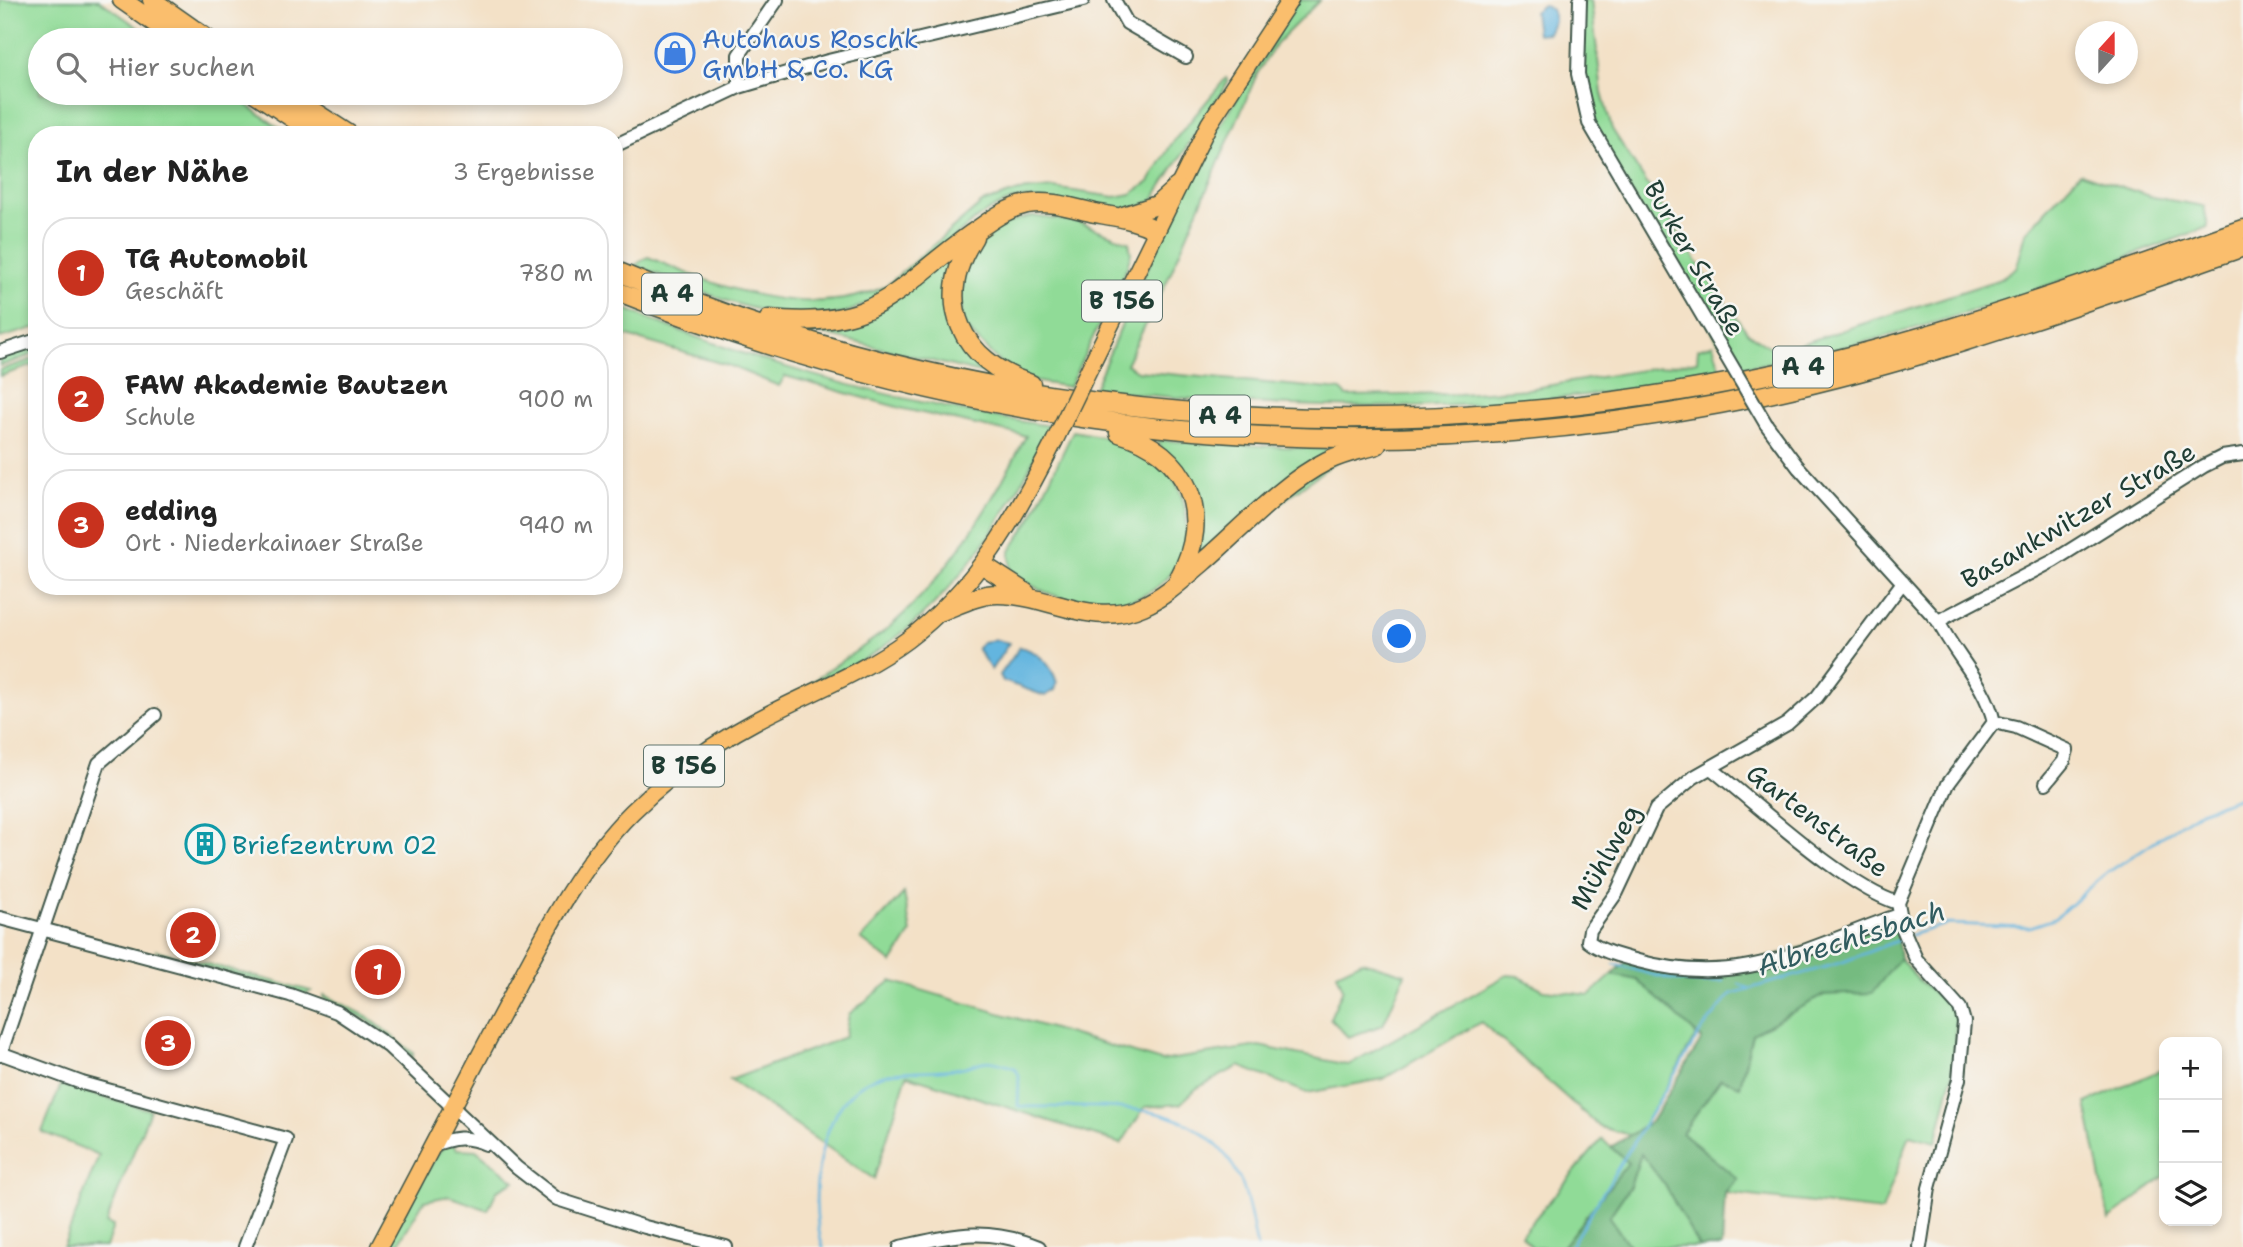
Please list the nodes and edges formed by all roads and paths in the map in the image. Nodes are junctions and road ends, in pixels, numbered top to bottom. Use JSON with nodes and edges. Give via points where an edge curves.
{"nodes":[{"id":1,"x":122,"y":0,"type":"edge"},
{"id":2,"x":152,"y":0,"type":"edge"},
{"id":3,"x":776,"y":0,"type":"edge"},
{"id":4,"x":1083,"y":0,"type":"edge"},
{"id":5,"x":1114,"y":0,"type":"edge"},
{"id":6,"x":1290,"y":0,"type":"edge"},
{"id":7,"x":1580,"y":0,"type":"edge"},
{"id":8,"x":1034,"y":6,"type":"edge"},
{"id":9,"x":163,"y":28,"type":"edge"},
{"id":10,"x":192,"y":28,"type":"edge"},
{"id":11,"x":1186,"y":57,"type":"dead end"},
{"id":12,"x":739,"y":87,"type":"junction"},
{"id":13,"x":273,"y":105,"type":"edge"},
{"id":14,"x":304,"y":105,"type":"edge"},
{"id":15,"x":304,"y":126,"type":"edge"},
{"id":16,"x":337,"y":126,"type":"edge"},
{"id":17,"x":623,"y":142,"type":"edge"},
{"id":18,"x":1177,"y":187,"type":"junction"},
{"id":19,"x":1095,"y":213,"type":"junction"},
{"id":20,"x":1122,"y":216,"type":"junction"},
{"id":21,"x":979,"y":229,"type":"junction"},
{"id":22,"x":2243,"y":229,"type":"edge"},
{"id":23,"x":1154,"y":234,"type":"junction"},
{"id":24,"x":2243,"y":247,"type":"edge"},
{"id":25,"x":623,"y":273,"type":"edge"},
{"id":26,"x":623,"y":293,"type":"edge"},
{"id":27,"x":731,"y":315,"type":"junction"},
{"id":28,"x":28,"y":343,"type":"edge"},
{"id":29,"x":0,"y":352,"type":"edge"},
{"id":30,"x":1095,"y":402,"type":"junction"},
{"id":31,"x":1059,"y":416,"type":"junction"},
{"id":32,"x":1408,"y":438,"type":"junction"},
{"id":33,"x":2243,"y":454,"type":"edge"},
{"id":34,"x":983,"y":565,"type":"junction"},
{"id":35,"x":1903,"y":582,"type":"junction"},
{"id":36,"x":1175,"y":585,"type":"junction"},
{"id":37,"x":1041,"y":601,"type":"junction"},
{"id":38,"x":942,"y":611,"type":"junction"},
{"id":39,"x":1938,"y":621,"type":"junction"},
{"id":40,"x":155,"y":715,"type":"dead end"},
{"id":41,"x":1994,"y":722,"type":"junction"},
{"id":42,"x":1712,"y":769,"type":"dead end"},
{"id":43,"x":2046,"y":783,"type":"dead end"},
{"id":44,"x":1898,"y":909,"type":"junction"},
{"id":45,"x":0,"y":918,"type":"edge"},
{"id":46,"x":42,"y":929,"type":"junction"},
{"id":47,"x":0,"y":1054,"type":"edge"},
{"id":48,"x":453,"y":1108,"type":"junction"},
{"id":49,"x":433,"y":1145,"type":"junction"},
{"id":50,"x":494,"y":1147,"type":"junction"},
{"id":51,"x":245,"y":1247,"type":"edge"},
{"id":52,"x":379,"y":1247,"type":"edge"},
{"id":53,"x":726,"y":1247,"type":"edge"},
{"id":54,"x":900,"y":1247,"type":"edge"},
{"id":55,"x":1039,"y":1247,"type":"edge"},
{"id":56,"x":1920,"y":1247,"type":"edge"}],
"edges":[{"from":1,"to":9,"type":"highway"},
{"from":2,"to":10,"type":"highway"},
{"from":3,"to":12,"type":"street","via":[[739,55]]},
{"from":4,"to":8,"type":"street"},
{"from":5,"to":11,"type":"street","via":[[1127,23]]},
{"from":6,"to":18,"type":"main road","number":"B 156","via":[[1209,124]]},
{"from":7,"to":35,"type":"street","name":"Burker Straße","bridge":true,"via":[[1578,74],[1589,123],[1766,424],[1798,467]]},
{"from":8,"to":12,"type":"street"},
{"from":12,"to":17,"type":"street"},
{"from":13,"to":15,"type":"highway"},
{"from":14,"to":16,"type":"highway"},
{"from":18,"to":20,"type":"highway","via":[[1149,210]]},
{"from":18,"to":23,"type":"main road","number":"B 156"},
{"from":19,"to":20,"type":"highway"},
{"from":19,"to":21,"type":"highway","via":[[1035,203],[1006,211]]},
{"from":19,"to":23,"type":"highway"},
{"from":20,"to":23,"type":"highway"},
{"from":21,"to":27,"type":"highway","via":[[900,293],[862,312],[804,322]]},
{"from":21,"to":30,"type":"highway","via":[[962,258],[954,288],[957,319],[971,347],[1002,373]]},
{"from":22,"to":30,"type":"highway","number":"A 4","via":[[1877,348],[1626,401],[1482,416],[1347,420],[1220,416]]},
{"from":23,"to":34,"type":"main road","number":"B 156","bridge":true,"via":[[1054,442],[1014,519]]},
{"from":24,"to":32,"type":"highway","number":"A 4","via":[[2065,309],[1883,365],[1778,391],[1576,425]]},
{"from":25,"to":27,"type":"highway","number":"A 4"},
{"from":26,"to":31,"type":"highway","number":"A 4","via":[[823,363]]},
{"from":27,"to":30,"type":"highway","number":"A 4","via":[[912,369]]},
{"from":28,"to":29,"type":"street"},
{"from":31,"to":32,"type":"highway","number":"A 4","via":[[1203,432]]},
{"from":31,"to":36,"type":"highway","via":[[1140,439],[1159,450],[1181,473],[1192,501],[1194,530]]},
{"from":32,"to":36,"type":"highway","via":[[1346,453],[1313,469]]},
{"from":33,"to":39,"type":"street","name":"Basankwitzer Straße","via":[[2204,466],[2053,561]]},
{"from":34,"to":37,"type":"highway"},
{"from":34,"to":38,"type":"main road","number":"B 156"},
{"from":35,"to":39,"type":"street","name":"Burker Straße"},
{"from":35,"to":44,"type":"street","name":"Mühlweg","via":[[1817,697],[1787,724],[1693,777],[1656,809],[1588,941],[1597,948],[1655,965],[1738,970],[1799,953]]},
{"from":36,"to":37,"type":"highway","via":[[1145,605],[1111,614],[1085,614]]},
{"from":37,"to":38,"type":"highway","via":[[996,594]]},
{"from":38,"to":48,"type":"main road","number":"B 156","via":[[875,661],[719,742],[672,774],[630,814],[566,899]]},
{"from":39,"to":41,"type":"street","name":"Burker Straße","via":[[1952,649],[1983,689]]},
{"from":40,"to":46,"type":"street","via":[[99,763]]},
{"from":41,"to":43,"type":"street","via":[[2067,750]]},
{"from":41,"to":44,"type":"street","via":[[1948,785]]},
{"from":42,"to":44,"type":"street","name":"Gartenstraße","via":[[1847,875]]},
{"from":44,"to":56,"type":"street","via":[[1910,947],[1924,971],[1960,1008],[1964,1022],[1959,1079],[1929,1188]]},
{"from":45,"to":46,"type":"street"},
{"from":46,"to":47,"type":"street"},
{"from":46,"to":48,"type":"street","via":[[290,995],[337,1012],[388,1046]]},
{"from":47,"to":51,"type":"street","via":[[82,1083],[286,1139]]},
{"from":48,"to":49,"type":"main road","number":"B 156"},
{"from":48,"to":50,"type":"street"},
{"from":49,"to":50,"type":"street","via":[[456,1137],[474,1138]]},
{"from":49,"to":52,"type":"main road","number":"B 156"},
{"from":50,"to":53,"type":"street","via":[[531,1181],[573,1206]]},
{"from":54,"to":55,"type":"street","via":[[969,1232],[998,1234]]}]}
